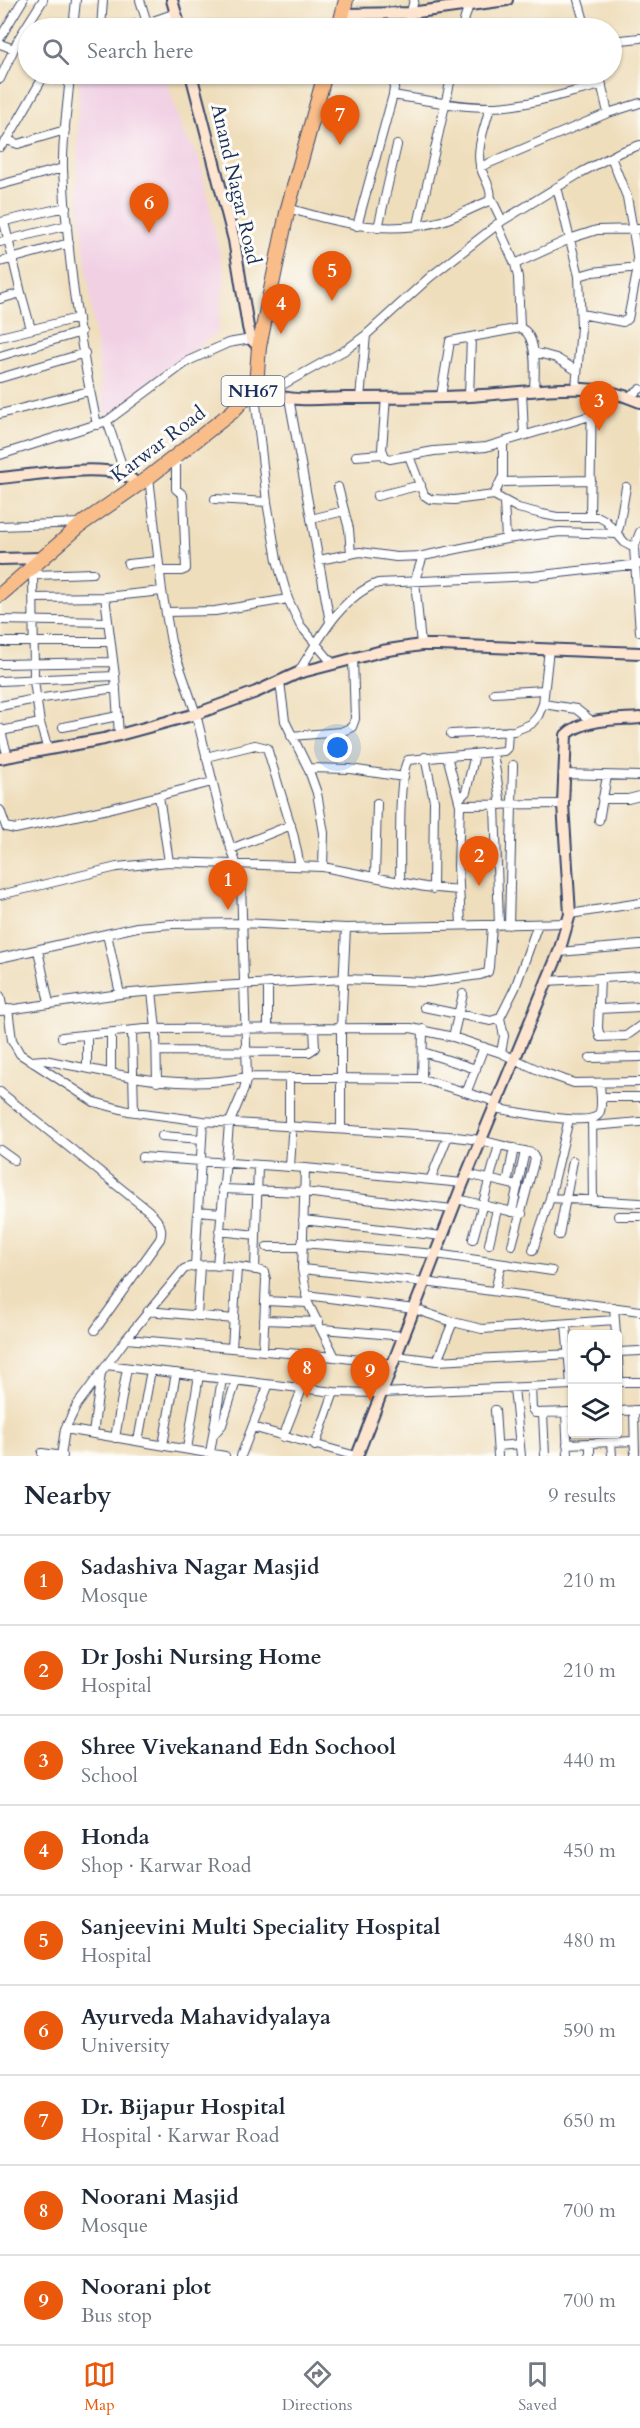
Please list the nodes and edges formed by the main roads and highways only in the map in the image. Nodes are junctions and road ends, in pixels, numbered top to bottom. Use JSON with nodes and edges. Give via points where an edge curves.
{"nodes":[{"id":1,"x":346,"y":0,"type":"edge"},
{"id":2,"x":342,"y":18,"type":"edge"},
{"id":3,"x":322,"y":84,"type":"edge"},
{"id":4,"x":0,"y":596,"type":"edge"}],
"edges":[{"from":1,"to":2,"type":"highway"},
{"from":3,"to":4,"type":"highway","name":"Karwar Road","number":"NH67","via":[[255,343],[258,391],[176,457],[83,523]]}]}
